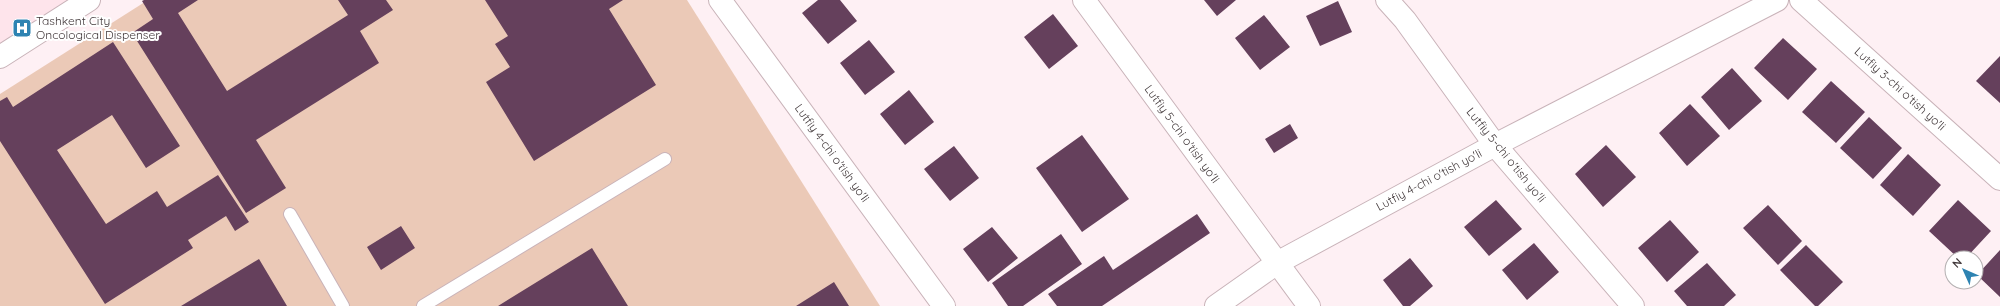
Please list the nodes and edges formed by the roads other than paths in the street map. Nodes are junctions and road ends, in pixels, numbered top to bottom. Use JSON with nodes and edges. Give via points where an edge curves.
{"nodes":[{"id":1,"x":89,"y":0,"type":"edge"},
{"id":2,"x":720,"y":0,"type":"edge"},
{"id":3,"x":1084,"y":0,"type":"edge"},
{"id":4,"x":1387,"y":0,"type":"edge"},
{"id":5,"x":1777,"y":0,"type":"edge"},
{"id":6,"x":1801,"y":0,"type":"edge"},
{"id":7,"x":0,"y":57,"type":"edge"},
{"id":8,"x":1495,"y":145,"type":"junction"},
{"id":9,"x":665,"y":159,"type":"dead end"},
{"id":10,"x":2000,"y":179,"type":"edge"},
{"id":11,"x":290,"y":214,"type":"dead end"},
{"id":12,"x":1276,"y":263,"type":"junction"},
{"id":13,"x":343,"y":306,"type":"edge"},
{"id":14,"x":422,"y":306,"type":"edge"},
{"id":15,"x":944,"y":306,"type":"edge"},
{"id":16,"x":1216,"y":306,"type":"edge"},
{"id":17,"x":1309,"y":306,"type":"edge"},
{"id":18,"x":1633,"y":306,"type":"edge"}],
"edges":[{"from":1,"to":7,"type":"street"},
{"from":2,"to":15,"type":"street","name":"Lutfiy 4-chi o'tish yo'li"},
{"from":3,"to":12,"type":"street","name":"Lutfiy 5-chi o'tish yo'li"},
{"from":4,"to":8,"type":"street","name":"Lutfiy 5-chi o'tish yo'li","via":[[1405,20]]},
{"from":5,"to":8,"type":"street","name":"Lutfiy 4-chi o'tish yo'li"},
{"from":6,"to":10,"type":"street","name":"Lutfiy 3-chi o'tish yo'li"},
{"from":8,"to":12,"type":"street","name":"Lutfiy 4-chi o'tish yo'li"},
{"from":8,"to":18,"type":"street","name":"Lutfiy 5-chi o'tish yo'li"},
{"from":9,"to":14,"type":"lane"},
{"from":11,"to":13,"type":"lane"},
{"from":12,"to":16,"type":"street","name":"Lutfiy 4-chi o'tish yo'li"},
{"from":12,"to":17,"type":"street","name":"Lutfiy 5-chi o'tish yo'li"}]}
